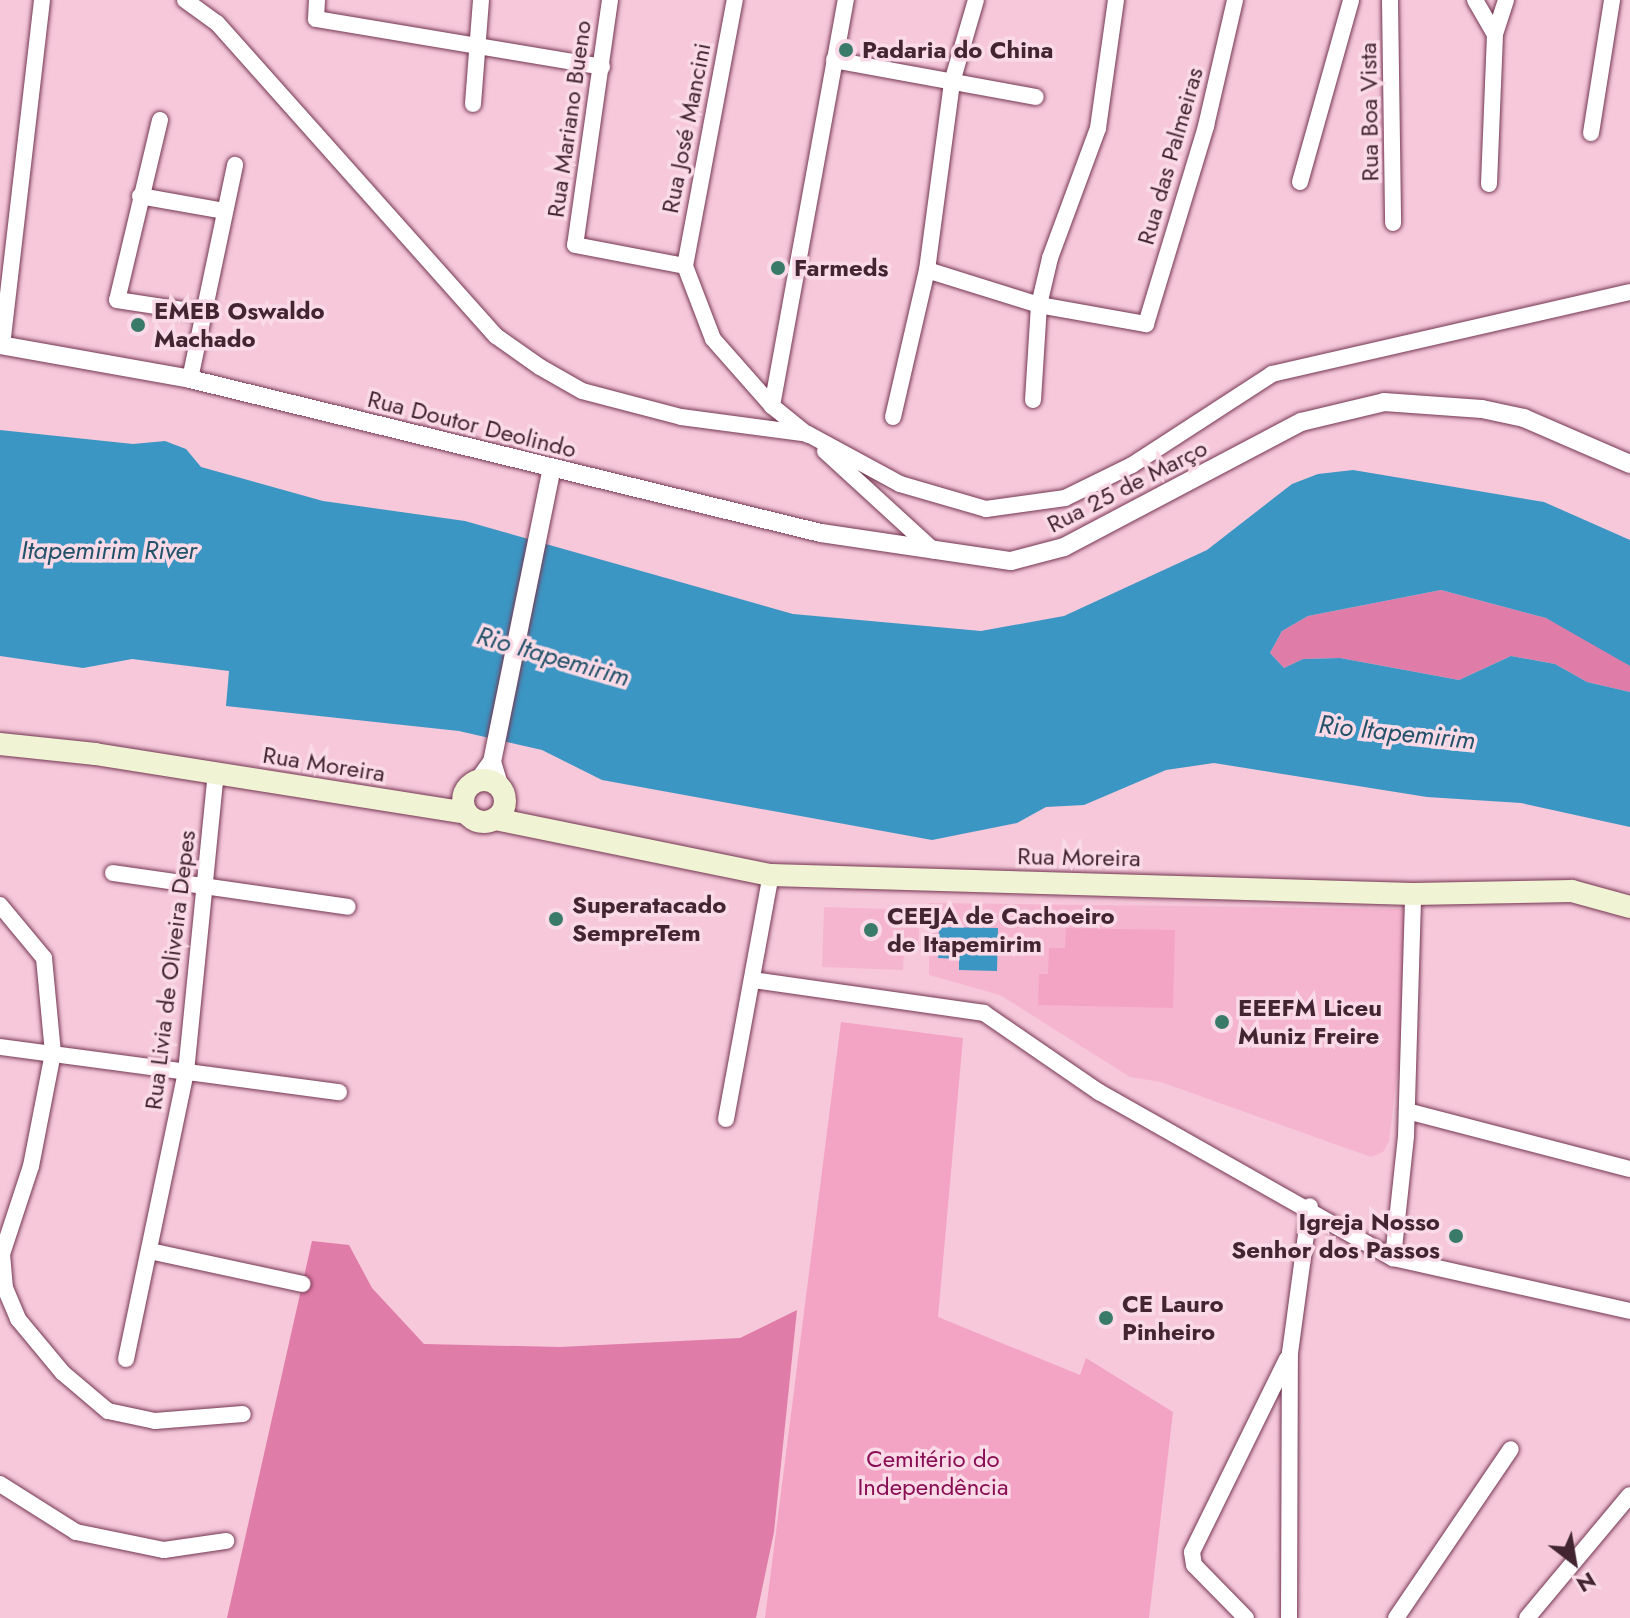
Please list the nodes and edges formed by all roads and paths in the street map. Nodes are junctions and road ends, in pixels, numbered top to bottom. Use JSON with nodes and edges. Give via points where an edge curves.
{"nodes":[{"id":1,"x":42,"y":0,"type":"edge"},
{"id":2,"x":185,"y":0,"type":"edge"},
{"id":3,"x":317,"y":0,"type":"edge"},
{"id":4,"x":481,"y":0,"type":"edge"},
{"id":5,"x":610,"y":0,"type":"edge"},
{"id":6,"x":735,"y":0,"type":"edge"},
{"id":7,"x":846,"y":0,"type":"edge"},
{"id":8,"x":976,"y":0,"type":"edge"},
{"id":9,"x":1116,"y":0,"type":"edge"},
{"id":10,"x":1235,"y":0,"type":"edge"},
{"id":11,"x":1351,"y":0,"type":"edge"},
{"id":12,"x":1390,"y":0,"type":"edge"},
{"id":13,"x":1475,"y":0,"type":"edge"},
{"id":14,"x":1506,"y":0,"type":"edge"},
{"id":15,"x":1612,"y":0,"type":"edge"},
{"id":16,"x":1495,"y":34,"type":"junction"},
{"id":17,"x":475,"y":44,"type":"junction"},
{"id":18,"x":834,"y":60,"type":"junction"},
{"id":19,"x":602,"y":67,"type":"junction"},
{"id":20,"x":952,"y":82,"type":"junction"},
{"id":21,"x":1036,"y":97,"type":"dead end"},
{"id":22,"x":473,"y":104,"type":"dead end"},
{"id":23,"x":160,"y":120,"type":"dead end"},
{"id":24,"x":1591,"y":133,"type":"dead end"},
{"id":25,"x":235,"y":165,"type":"dead end"},
{"id":26,"x":1300,"y":182,"type":"dead end"},
{"id":27,"x":1489,"y":184,"type":"dead end"},
{"id":28,"x":140,"y":196,"type":"junction"},
{"id":29,"x":224,"y":211,"type":"junction"},
{"id":30,"x":1393,"y":223,"type":"dead end"},
{"id":31,"x":685,"y":266,"type":"junction"},
{"id":32,"x":927,"y":270,"type":"junction"},
{"id":33,"x":1630,"y":292,"type":"edge"},
{"id":34,"x":1039,"y":305,"type":"junction"},
{"id":35,"x":202,"y":313,"type":"junction"},
{"id":36,"x":1,"y":345,"type":"edge"},
{"id":37,"x":190,"y":379,"type":"junction"},
{"id":38,"x":1033,"y":400,"type":"dead end"},
{"id":39,"x":772,"y":406,"type":"junction"},
{"id":40,"x":893,"y":417,"type":"dead end"},
{"id":41,"x":808,"y":434,"type":"junction"},
{"id":42,"x":1630,"y":464,"type":"edge"},
{"id":43,"x":552,"y":468,"type":"junction"},
{"id":44,"x":933,"y":550,"type":"junction"},
{"id":45,"x":0,"y":744,"type":"edge"},
{"id":46,"x":216,"y":773,"type":"junction"},
{"id":47,"x":487,"y":789,"type":"junction"},
{"id":48,"x":423,"y":806,"type":"junction"},
{"id":49,"x":466,"y":813,"type":"junction"},
{"id":50,"x":495,"y":819,"type":"junction"},
{"id":51,"x":530,"y":827,"type":"junction"},
{"id":52,"x":113,"y":873,"type":"dead end"},
{"id":53,"x":771,"y":875,"type":"junction"},
{"id":54,"x":205,"y":888,"type":"junction"},
{"id":55,"x":1413,"y":894,"type":"junction"},
{"id":56,"x":0,"y":905,"type":"edge"},
{"id":57,"x":348,"y":907,"type":"dead end"},
{"id":58,"x":1630,"y":907,"type":"edge"},
{"id":59,"x":753,"y":980,"type":"junction"},
{"id":60,"x":0,"y":1047,"type":"edge"},
{"id":61,"x":53,"y":1053,"type":"junction"},
{"id":62,"x":186,"y":1072,"type":"junction"},
{"id":63,"x":339,"y":1092,"type":"dead end"},
{"id":64,"x":1407,"y":1111,"type":"junction"},
{"id":65,"x":726,"y":1119,"type":"dead end"},
{"id":66,"x":1630,"y":1169,"type":"edge"},
{"id":67,"x":1310,"y":1206,"type":"junction"},
{"id":68,"x":150,"y":1251,"type":"junction"},
{"id":69,"x":1393,"y":1258,"type":"junction"},
{"id":70,"x":302,"y":1284,"type":"dead end"},
{"id":71,"x":1630,"y":1311,"type":"edge"},
{"id":72,"x":1290,"y":1353,"type":"junction"},
{"id":73,"x":126,"y":1359,"type":"dead end"},
{"id":74,"x":243,"y":1414,"type":"dead end"},
{"id":75,"x":1511,"y":1449,"type":"dead end"},
{"id":76,"x":0,"y":1484,"type":"edge"},
{"id":77,"x":1630,"y":1495,"type":"edge"},
{"id":78,"x":226,"y":1541,"type":"dead end"},
{"id":79,"x":1536,"y":1615,"type":"edge"},
{"id":80,"x":1246,"y":1618,"type":"edge"},
{"id":81,"x":1289,"y":1618,"type":"edge"},
{"id":82,"x":1396,"y":1618,"type":"edge"}],
"edges":[{"from":1,"to":36,"type":"street"},
{"from":2,"to":41,"type":"street","via":[[217,23],[496,336],[540,367],[582,391],[681,417]]},
{"from":3,"to":17,"type":"street","via":[[316,19]]},
{"from":4,"to":17,"type":"street"},
{"from":5,"to":19,"type":"street","name":"Rua Mariano Bueno"},
{"from":6,"to":31,"type":"street","name":"Rua José Mancini"},
{"from":7,"to":18,"type":"street"},
{"from":8,"to":20,"type":"street"},
{"from":9,"to":34,"type":"street","via":[[1098,128],[1050,258]]},
{"from":10,"to":34,"type":"street","name":"Rua das Palmeiras","via":[[1206,126],[1146,324]]},
{"from":11,"to":26,"type":"street"},
{"from":12,"to":30,"type":"street","name":"Rua Boa Vista"},
{"from":13,"to":16,"type":"street"},
{"from":14,"to":16,"type":"street"},
{"from":15,"to":24,"type":"street"},
{"from":16,"to":27,"type":"street"},
{"from":17,"to":19,"type":"street"},
{"from":17,"to":22,"type":"street"},
{"from":18,"to":20,"type":"street"},
{"from":18,"to":39,"type":"street"},
{"from":19,"to":31,"type":"street","name":"Rua Mariano Bueno","via":[[575,245]]},
{"from":20,"to":21,"type":"street"},
{"from":20,"to":32,"type":"street"},
{"from":23,"to":28,"type":"street"},
{"from":25,"to":29,"type":"street"},
{"from":28,"to":29,"type":"street"},
{"from":28,"to":35,"type":"street","via":[[117,300]]},
{"from":29,"to":35,"type":"street"},
{"from":31,"to":39,"type":"street","via":[[713,339]]},
{"from":32,"to":34,"type":"street"},
{"from":32,"to":40,"type":"street"},
{"from":33,"to":41,"type":"street","via":[[1272,374],[1132,465],[1065,498],[986,509],[900,484]]},
{"from":34,"to":38,"type":"street"},
{"from":35,"to":37,"type":"street"},
{"from":36,"to":37,"type":"street","name":"Rua Doutor Deolindo"},
{"from":37,"to":43,"type":"street","name":"Rua Doutor Deolindo"},
{"from":39,"to":41,"type":"street"},
{"from":41,"to":44,"type":"street"},
{"from":42,"to":44,"type":"street","name":"Rua 25 de Março","via":[[1574,436],[1482,409],[1384,402],[1301,422],[1141,508],[1031,559]]},
{"from":43,"to":44,"type":"street","name":"Rua Doutor Deolindo","via":[[821,533]]},
{"from":43,"to":47,"type":"street"},
{"from":45,"to":46,"type":"main road","name":"Rua Moreira"},
{"from":46,"to":48,"type":"main road","name":"Rua Moreira"},
{"from":46,"to":54,"type":"street","name":"Rua Livia de Oliveira Depes"},
{"from":47,"to":48,"type":"main road","name":"Rua Moreira"},
{"from":47,"to":49,"type":"main road"},
{"from":47,"to":50,"type":"main road"},
{"from":47,"to":51,"type":"main road"},
{"from":48,"to":49,"type":"main road","name":"Rua Moreira"},
{"from":49,"to":50,"type":"main road","name":"Rua Moreira","via":[[479,823]]},
{"from":50,"to":51,"type":"main road","name":"Rua Moreira"},
{"from":51,"to":53,"type":"main road","name":"Rua Moreira"},
{"from":52,"to":54,"type":"street"},
{"from":53,"to":55,"type":"main road","name":"Rua Moreira"},
{"from":53,"to":59,"type":"street"},
{"from":54,"to":57,"type":"street"},
{"from":54,"to":62,"type":"street","name":"Rua Livia de Oliveira Depes"},
{"from":55,"to":58,"type":"main road","name":"Rua Moreira","via":[[1572,891]]},
{"from":55,"to":64,"type":"street"},
{"from":56,"to":61,"type":"street","via":[[44,958]]},
{"from":59,"to":65,"type":"street"},
{"from":59,"to":67,"type":"street","via":[[984,1013],[1099,1092]]},
{"from":60,"to":61,"type":"street"},
{"from":61,"to":62,"type":"street"},
{"from":61,"to":74,"type":"street","via":[[31,1166],[2,1254],[5,1288],[18,1319],[63,1373],[108,1411],[155,1421]]},
{"from":62,"to":63,"type":"street"},
{"from":62,"to":68,"type":"street","name":"Rua Livia de Oliveira Depes"},
{"from":64,"to":66,"type":"street"},
{"from":64,"to":69,"type":"street"},
{"from":67,"to":69,"type":"street"},
{"from":67,"to":72,"type":"street"},
{"from":68,"to":70,"type":"street"},
{"from":68,"to":73,"type":"street","name":"Rua Livia de Oliveira Depes"},
{"from":69,"to":71,"type":"street"},
{"from":72,"to":80,"type":"street","via":[[1192,1552],[1194,1565]]},
{"from":72,"to":81,"type":"street"},
{"from":75,"to":82,"type":"street"},
{"from":76,"to":78,"type":"street","via":[[76,1532],[164,1550]]},
{"from":77,"to":79,"type":"street"}]}
